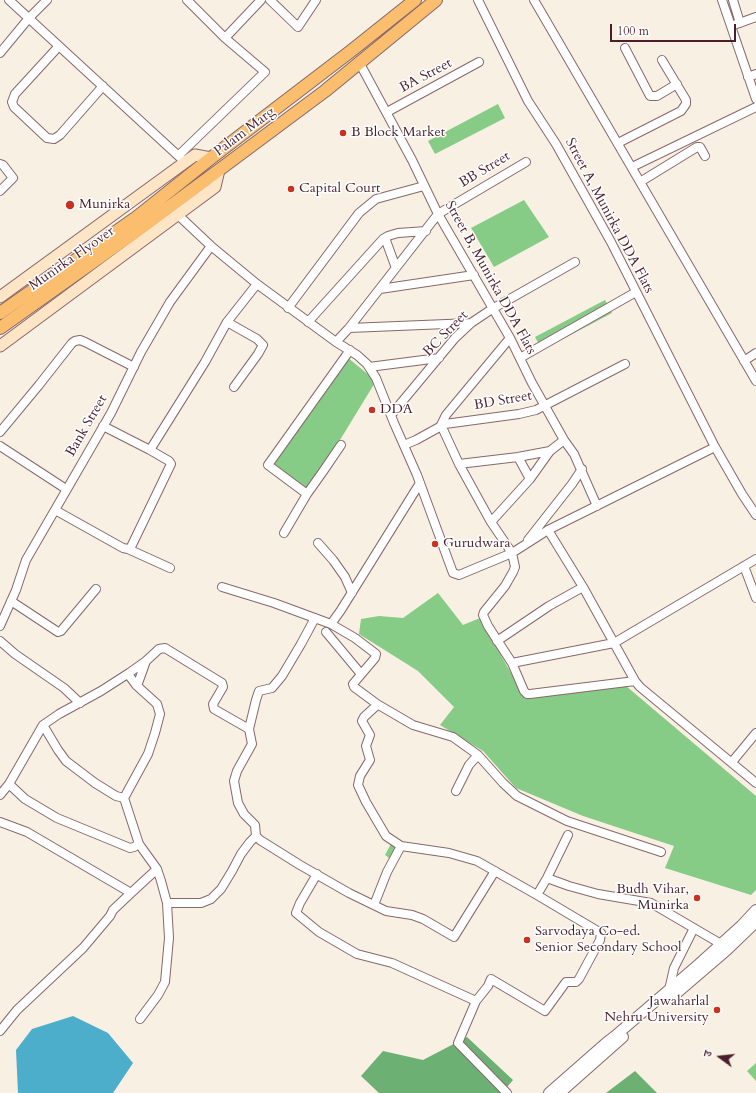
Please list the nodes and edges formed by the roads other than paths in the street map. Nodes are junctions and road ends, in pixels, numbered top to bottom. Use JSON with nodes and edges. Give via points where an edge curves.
{"nodes":[{"id":1,"x":9,"y":0,"type":"edge"},
{"id":2,"x":47,"y":0,"type":"edge"},
{"id":3,"x":261,"y":0,"type":"edge"},
{"id":4,"x":270,"y":0,"type":"edge"},
{"id":5,"x":316,"y":0,"type":"edge"},
{"id":6,"x":415,"y":0,"type":"edge"},
{"id":7,"x":436,"y":0,"type":"edge"},
{"id":8,"x":478,"y":0,"type":"edge"},
{"id":9,"x":534,"y":0,"type":"edge"},
{"id":10,"x":722,"y":0,"type":"edge"},
{"id":11,"x":733,"y":0,"type":"edge"},
{"id":12,"x":190,"y":1,"type":"edge"},
{"id":13,"x":756,"y":17,"type":"edge"},
{"id":14,"x":29,"y":18,"type":"junction"},
{"id":15,"x":740,"y":23,"type":"junction"},
{"id":16,"x":731,"y":26,"type":"junction"},
{"id":17,"x":225,"y":38,"type":"junction"},
{"id":18,"x":59,"y":46,"type":"junction"},
{"id":19,"x":625,"y":48,"type":"dead end"},
{"id":20,"x":0,"y":53,"type":"edge"},
{"id":21,"x":662,"y":60,"type":"dead end"},
{"id":22,"x":359,"y":62,"type":"junction"},
{"id":23,"x":479,"y":62,"type":"dead end"},
{"id":24,"x":752,"y":76,"type":"edge"},
{"id":25,"x":677,"y":84,"type":"junction"},
{"id":26,"x":103,"y":86,"type":"junction"},
{"id":27,"x":756,"y":99,"type":"edge"},
{"id":28,"x":756,"y":107,"type":"edge"},
{"id":29,"x":387,"y":112,"type":"junction"},
{"id":30,"x":618,"y":143,"type":"junction"},
{"id":31,"x":705,"y":156,"type":"dead end"},
{"id":32,"x":211,"y":158,"type":"junction"},
{"id":33,"x":182,"y":159,"type":"junction"},
{"id":34,"x":526,"y":162,"type":"dead end"},
{"id":35,"x":0,"y":164,"type":"edge"},
{"id":36,"x":632,"y":167,"type":"junction"},
{"id":37,"x":220,"y":170,"type":"junction"},
{"id":38,"x":640,"y":182,"type":"junction"},
{"id":39,"x":424,"y":186,"type":"junction"},
{"id":40,"x":0,"y":191,"type":"edge"},
{"id":41,"x":177,"y":214,"type":"junction"},
{"id":42,"x":438,"y":214,"type":"junction"},
{"id":43,"x":426,"y":231,"type":"junction"},
{"id":44,"x":385,"y":238,"type":"junction"},
{"id":45,"x":211,"y":246,"type":"junction"},
{"id":46,"x":575,"y":262,"type":"dead end"},
{"id":47,"x":396,"y":268,"type":"junction"},
{"id":48,"x":474,"y":275,"type":"junction"},
{"id":49,"x":257,"y":284,"type":"junction"},
{"id":50,"x":380,"y":289,"type":"junction"},
{"id":51,"x":636,"y":292,"type":"junction"},
{"id":52,"x":0,"y":297,"type":"edge"},
{"id":53,"x":288,"y":308,"type":"junction"},
{"id":54,"x":492,"y":309,"type":"junction"},
{"id":55,"x":0,"y":313,"type":"edge"},
{"id":56,"x":227,"y":322,"type":"junction"},
{"id":57,"x":308,"y":322,"type":"junction"},
{"id":58,"x":470,"y":323,"type":"junction"},
{"id":59,"x":0,"y":328,"type":"edge"},
{"id":60,"x":349,"y":328,"type":"junction"},
{"id":61,"x":510,"y":338,"type":"junction"},
{"id":62,"x":336,"y":342,"type":"junction"},
{"id":63,"x":0,"y":346,"type":"edge"},
{"id":64,"x":350,"y":350,"type":"junction"},
{"id":65,"x":756,"y":353,"type":"edge"},
{"id":66,"x":439,"y":358,"type":"junction"},
{"id":67,"x":520,"y":358,"type":"junction"},
{"id":68,"x":744,"y":361,"type":"junction"},
{"id":69,"x":625,"y":364,"type":"dead end"},
{"id":70,"x":134,"y":367,"type":"junction"},
{"id":71,"x":369,"y":367,"type":"junction"},
{"id":72,"x":756,"y":381,"type":"edge"},
{"id":73,"x":234,"y":387,"type":"dead end"},
{"id":74,"x":545,"y":406,"type":"junction"},
{"id":75,"x":391,"y":415,"type":"junction"},
{"id":76,"x":441,"y":425,"type":"junction"},
{"id":77,"x":103,"y":426,"type":"junction"},
{"id":78,"x":0,"y":432,"type":"edge"},
{"id":79,"x":564,"y":440,"type":"junction"},
{"id":80,"x":341,"y":445,"type":"dead end"},
{"id":81,"x":404,"y":445,"type":"junction"},
{"id":82,"x":0,"y":446,"type":"edge"},
{"id":83,"x":715,"y":447,"type":"junction"},
{"id":84,"x":150,"y":450,"type":"junction"},
{"id":85,"x":550,"y":451,"type":"junction"},
{"id":86,"x":518,"y":457,"type":"junction"},
{"id":87,"x":459,"y":464,"type":"junction"},
{"id":88,"x":582,"y":469,"type":"junction"},
{"id":89,"x":530,"y":479,"type":"junction"},
{"id":90,"x":420,"y":483,"type":"junction"},
{"id":91,"x":66,"y":489,"type":"junction"},
{"id":92,"x":307,"y":494,"type":"junction"},
{"id":93,"x":597,"y":506,"type":"junction"},
{"id":94,"x":55,"y":510,"type":"junction"},
{"id":95,"x":756,"y":515,"type":"edge"},
{"id":96,"x":491,"y":522,"type":"junction"},
{"id":97,"x":548,"y":530,"type":"junction"},
{"id":98,"x":284,"y":533,"type":"dead end"},
{"id":99,"x":318,"y":543,"type":"dead end"},
{"id":100,"x":525,"y":545,"type":"junction"},
{"id":101,"x":128,"y":549,"type":"junction"},
{"id":102,"x":512,"y":553,"type":"junction"},
{"id":103,"x":756,"y":559,"type":"edge"},
{"id":104,"x":744,"y":566,"type":"junction"},
{"id":105,"x":170,"y":568,"type":"dead end"},
{"id":106,"x":222,"y":587,"type":"dead end"},
{"id":107,"x":583,"y":587,"type":"junction"},
{"id":108,"x":96,"y":589,"type":"dead end"},
{"id":109,"x":352,"y":593,"type":"junction"},
{"id":110,"x":756,"y":598,"type":"edge"},
{"id":111,"x":11,"y":601,"type":"junction"},
{"id":112,"x":315,"y":618,"type":"junction"},
{"id":113,"x":331,"y":624,"type":"junction"},
{"id":114,"x":0,"y":626,"type":"edge"},
{"id":115,"x":326,"y":632,"type":"dead end"},
{"id":116,"x":0,"y":641,"type":"edge"},
{"id":117,"x":497,"y":641,"type":"junction"},
{"id":118,"x":614,"y":642,"type":"junction"},
{"id":119,"x":146,"y":661,"type":"junction"},
{"id":120,"x":512,"y":662,"type":"junction"},
{"id":121,"x":128,"y":674,"type":"junction"},
{"id":122,"x":361,"y":674,"type":"junction"},
{"id":123,"x":635,"y":681,"type":"junction"},
{"id":124,"x":136,"y":686,"type":"junction"},
{"id":125,"x":80,"y":703,"type":"junction"},
{"id":126,"x":377,"y":704,"type":"junction"},
{"id":127,"x":43,"y":725,"type":"junction"},
{"id":128,"x":249,"y":729,"type":"junction"},
{"id":129,"x":756,"y":733,"type":"edge"},
{"id":130,"x":478,"y":755,"type":"junction"},
{"id":131,"x":732,"y":762,"type":"junction"},
{"id":132,"x":756,"y":783,"type":"edge"},
{"id":133,"x":9,"y":784,"type":"junction"},
{"id":134,"x":456,"y":791,"type":"dead end"},
{"id":135,"x":0,"y":795,"type":"edge"},
{"id":136,"x":124,"y":798,"type":"junction"},
{"id":137,"x":0,"y":822,"type":"edge"},
{"id":138,"x":568,"y":835,"type":"dead end"},
{"id":139,"x":256,"y":836,"type":"junction"},
{"id":140,"x":139,"y":844,"type":"junction"},
{"id":141,"x":401,"y":846,"type":"junction"},
{"id":142,"x":662,"y":852,"type":"dead end"},
{"id":143,"x":157,"y":869,"type":"junction"},
{"id":144,"x":495,"y":871,"type":"junction"},
{"id":145,"x":317,"y":874,"type":"junction"},
{"id":146,"x":547,"y":878,"type":"junction"},
{"id":147,"x":131,"y":894,"type":"junction"},
{"id":148,"x":537,"y":895,"type":"junction"},
{"id":149,"x":167,"y":903,"type":"junction"},
{"id":150,"x":374,"y":905,"type":"junction"},
{"id":151,"x":756,"y":910,"type":"edge"},
{"id":152,"x":756,"y":922,"type":"edge"},
{"id":153,"x":694,"y":928,"type":"junction"},
{"id":154,"x":721,"y":944,"type":"junction"},
{"id":155,"x":669,"y":990,"type":"junction"},
{"id":156,"x":476,"y":1001,"type":"junction"},
{"id":157,"x":140,"y":1019,"type":"dead end"},
{"id":158,"x":0,"y":1031,"type":"edge"},
{"id":159,"x":617,"y":1039,"type":"junction"},
{"id":160,"x":506,"y":1093,"type":"edge"},
{"id":161,"x":549,"y":1093,"type":"edge"},
{"id":162,"x":559,"y":1093,"type":"edge"}],
"edges":[{"from":1,"to":14,"type":"street"},
{"from":2,"to":14,"type":"street"},
{"from":3,"to":17,"type":"street"},
{"from":4,"to":5,"type":"street","via":[[298,27]]},
{"from":6,"to":32,"type":"main road","name":"Palam Marg"},
{"from":7,"to":22,"type":"main road","name":"Palam Marg"},
{"from":8,"to":51,"type":"street","name":"Street A, Munirka DDA Flats","via":[[528,101],[563,157]]},
{"from":9,"to":30,"type":"street"},
{"from":10,"to":16,"type":"street"},
{"from":11,"to":15,"type":"street"},
{"from":12,"to":17,"type":"street"},
{"from":13,"to":15,"type":"street"},
{"from":14,"to":18,"type":"street"},
{"from":14,"to":20,"type":"street"},
{"from":15,"to":16,"type":"street"},
{"from":16,"to":24,"type":"street"},
{"from":17,"to":33,"type":"street","via":[[264,72]]},
{"from":18,"to":26,"type":"street"},
{"from":18,"to":26,"type":"street","via":[[15,94],[12,102],[14,107],[47,138],[54,139],[60,135]]},
{"from":19,"to":25,"type":"street","via":[[650,96],[657,96]]},
{"from":21,"to":25,"type":"street"},
{"from":22,"to":29,"type":"street","name":"Street B, Munirka DDA Flats"},
{"from":22,"to":37,"type":"main road","name":"Palam Marg"},
{"from":23,"to":29,"type":"street","name":"BA Street"},
{"from":24,"to":27,"type":"street"},
{"from":25,"to":30,"type":"street","via":[[686,100],[684,108]]},
{"from":26,"to":33,"type":"street"},
{"from":28,"to":36,"type":"street"},
{"from":29,"to":39,"type":"street","name":"Street B, Munirka DDA Flats"},
{"from":30,"to":36,"type":"street"},
{"from":31,"to":38,"type":"street","via":[[700,147],[697,147]]},
{"from":32,"to":33,"type":"main road","name":"Palam Marg","via":[[195,155]]},
{"from":32,"to":55,"type":"main road","name":"Munirka Flyover","via":[[137,217]]},
{"from":33,"to":52,"type":"main road","name":"Palam Marg"},
{"from":34,"to":42,"type":"street","name":"BB Street"},
{"from":35,"to":40,"type":"street","via":[[13,178]]},
{"from":36,"to":38,"type":"street"},
{"from":37,"to":41,"type":"main road","name":"Palam Marg","via":[[215,187]]},
{"from":37,"to":59,"type":"main road","name":"Munirka Flyover"},
{"from":38,"to":68,"type":"street"},
{"from":39,"to":42,"type":"street","name":"Street B, Munirka DDA Flats"},
{"from":39,"to":53,"type":"street","via":[[376,199],[359,213]]},
{"from":41,"to":45,"type":"street"},
{"from":41,"to":63,"type":"main road","name":"Palam Marg"},
{"from":42,"to":43,"type":"street"},
{"from":42,"to":48,"type":"street","name":"Street B, Munirka DDA Flats"},
{"from":43,"to":44,"type":"street","via":[[398,233]]},
{"from":43,"to":47,"type":"street"},
{"from":44,"to":47,"type":"street"},
{"from":44,"to":57,"type":"street"},
{"from":45,"to":49,"type":"street"},
{"from":45,"to":70,"type":"street","name":"Bank Street","via":[[170,302]]},
{"from":46,"to":54,"type":"street","name":"BC Street"},
{"from":47,"to":50,"type":"street"},
{"from":48,"to":50,"type":"street"},
{"from":48,"to":54,"type":"street","name":"Street B, Munirka DDA Flats"},
{"from":49,"to":53,"type":"street"},
{"from":49,"to":56,"type":"street"},
{"from":50,"to":60,"type":"street"},
{"from":51,"to":67,"type":"street"},
{"from":51,"to":83,"type":"street","name":"Street A, Munirka DDA Flats"},
{"from":53,"to":57,"type":"street"},
{"from":54,"to":58,"type":"street","name":"BC Street"},
{"from":54,"to":61,"type":"street","name":"Street B, Munirka DDA Flats"},
{"from":56,"to":73,"type":"street","via":[[262,345]]},
{"from":56,"to":84,"type":"street"},
{"from":57,"to":62,"type":"street"},
{"from":58,"to":60,"type":"street"},
{"from":58,"to":66,"type":"street","name":"BC Street"},
{"from":60,"to":62,"type":"street"},
{"from":61,"to":67,"type":"street","name":"Street B, Munirka DDA Flats"},
{"from":61,"to":76,"type":"street","via":[[446,415]]},
{"from":62,"to":64,"type":"street"},
{"from":64,"to":71,"type":"street"},
{"from":64,"to":92,"type":"street","via":[[268,465]]},
{"from":65,"to":68,"type":"street"},
{"from":66,"to":71,"type":"street"},
{"from":66,"to":75,"type":"street","name":"BC Street"},
{"from":67,"to":74,"type":"street","name":"Street B, Munirka DDA Flats"},
{"from":68,"to":72,"type":"street"},
{"from":69,"to":74,"type":"street","name":"BD Street"},
{"from":70,"to":77,"type":"street","name":"Bank Street"},
{"from":70,"to":78,"type":"street","via":[[86,342],[75,341]]},
{"from":71,"to":75,"type":"street"},
{"from":74,"to":76,"type":"street","name":"BD Street","via":[[519,414]]},
{"from":74,"to":79,"type":"street","name":"Street B, Munirka DDA Flats"},
{"from":75,"to":81,"type":"street"},
{"from":76,"to":81,"type":"street","name":"BD Street"},
{"from":76,"to":87,"type":"street"},
{"from":77,"to":84,"type":"street"},
{"from":77,"to":91,"type":"street","name":"Bank Street"},
{"from":79,"to":85,"type":"street"},
{"from":79,"to":88,"type":"street","name":"Street B, Munirka DDA Flats"},
{"from":80,"to":92,"type":"street"},
{"from":81,"to":90,"type":"street"},
{"from":82,"to":91,"type":"street"},
{"from":83,"to":93,"type":"street"},
{"from":83,"to":95,"type":"street","name":"Street A, Munirka DDA Flats"},
{"from":84,"to":101,"type":"street","via":[[169,461],[171,465]]},
{"from":85,"to":86,"type":"street"},
{"from":85,"to":89,"type":"street"},
{"from":86,"to":87,"type":"street"},
{"from":86,"to":89,"type":"street"},
{"from":87,"to":96,"type":"street"},
{"from":88,"to":93,"type":"street","name":"Street B, Munirka DDA Flats"},
{"from":88,"to":100,"type":"street"},
{"from":89,"to":96,"type":"street"},
{"from":90,"to":102,"type":"street","via":[[453,573],[459,576]]},
{"from":90,"to":109,"type":"street"},
{"from":91,"to":94,"type":"street","name":"Bank Street"},
{"from":92,"to":98,"type":"street"},
{"from":93,"to":97,"type":"street"},
{"from":94,"to":101,"type":"street"},
{"from":94,"to":111,"type":"street","name":"Bank Street","via":[[26,560]]},
{"from":96,"to":102,"type":"street"},
{"from":97,"to":100,"type":"street"},
{"from":97,"to":107,"type":"street"},
{"from":99,"to":109,"type":"street","via":[[333,560]]},
{"from":100,"to":102,"type":"street"},
{"from":101,"to":105,"type":"street"},
{"from":102,"to":117,"type":"street","via":[[514,572],[483,615]]},
{"from":103,"to":104,"type":"street"},
{"from":104,"to":110,"type":"street"},
{"from":104,"to":118,"type":"street"},
{"from":106,"to":112,"type":"street"},
{"from":107,"to":117,"type":"street"},
{"from":107,"to":118,"type":"street"},
{"from":108,"to":111,"type":"street","via":[[58,632]]},
{"from":109,"to":113,"type":"street"},
{"from":111,"to":114,"type":"street","name":"Bank Street"},
{"from":112,"to":113,"type":"street"},
{"from":112,"to":128,"type":"street","via":[[282,676],[272,688],[259,691]]},
{"from":113,"to":122,"type":"street","via":[[376,654]]},
{"from":115,"to":122,"type":"street"},
{"from":116,"to":125,"type":"street","via":[[64,688]]},
{"from":117,"to":120,"type":"street"},
{"from":118,"to":120,"type":"street"},
{"from":118,"to":123,"type":"street"},
{"from":119,"to":121,"type":"street"},
{"from":119,"to":124,"type":"street"},
{"from":119,"to":128,"type":"street","via":[[159,649],[165,648],[222,683],[223,687],[213,704],[214,709]]},
{"from":120,"to":123,"type":"street","via":[[524,691],[530,694]]},
{"from":121,"to":124,"type":"street"},
{"from":121,"to":125,"type":"street"},
{"from":122,"to":126,"type":"street","via":[[354,686]]},
{"from":123,"to":131,"type":"street"},
{"from":124,"to":136,"type":"street","via":[[157,704],[160,714],[148,754]]},
{"from":125,"to":127,"type":"street"},
{"from":126,"to":130,"type":"street","via":[[413,725],[453,737]]},
{"from":126,"to":141,"type":"street","via":[[362,721],[370,735],[366,746],[370,759],[358,785],[386,836]]},
{"from":127,"to":133,"type":"street"},
{"from":127,"to":136,"type":"street","via":[[66,761],[95,783]]},
{"from":128,"to":139,"type":"street","via":[[251,746],[237,771],[234,786],[240,808],[255,825]]},
{"from":129,"to":131,"type":"street"},
{"from":130,"to":134,"type":"street","via":[[469,765]]},
{"from":130,"to":142,"type":"street","via":[[517,796],[568,820]]},
{"from":131,"to":132,"type":"street"},
{"from":133,"to":135,"type":"street"},
{"from":133,"to":140,"type":"street","via":[[24,799],[57,818],[130,848]]},
{"from":136,"to":140,"type":"street"},
{"from":137,"to":147,"type":"street","via":[[27,832]]},
{"from":138,"to":146,"type":"street"},
{"from":139,"to":145,"type":"street"},
{"from":139,"to":149,"type":"street","via":[[211,898],[201,903]]},
{"from":140,"to":143,"type":"street"},
{"from":141,"to":144,"type":"street","via":[[456,855],[477,861]]},
{"from":141,"to":150,"type":"street"},
{"from":143,"to":147,"type":"street"},
{"from":143,"to":149,"type":"street"},
{"from":144,"to":148,"type":"street"},
{"from":144,"to":150,"type":"street","via":[[454,937],[423,919],[386,911]]},
{"from":145,"to":150,"type":"street"},
{"from":145,"to":156,"type":"street","via":[[296,913],[319,932],[357,954],[392,963]]},
{"from":146,"to":148,"type":"street"},
{"from":146,"to":153,"type":"street","via":[[598,894],[651,903]]},
{"from":147,"to":158,"type":"street","via":[[113,910],[83,948],[17,1010]]},
{"from":148,"to":156,"type":"street","via":[[601,933],[600,940],[579,979],[576,982],[566,982],[545,1011],[491,979]]},
{"from":149,"to":157,"type":"street","via":[[169,938],[165,982]]},
{"from":151,"to":154,"type":"street"},
{"from":152,"to":159,"type":"street","via":[[653,1013]]},
{"from":153,"to":154,"type":"street"},
{"from":153,"to":155,"type":"street","via":[[674,968]]},
{"from":154,"to":155,"type":"street"},
{"from":155,"to":159,"type":"street"},
{"from":156,"to":160,"type":"street","via":[[458,1043]]},
{"from":159,"to":161,"type":"street","via":[[601,1047]]},
{"from":159,"to":162,"type":"street"}]}
